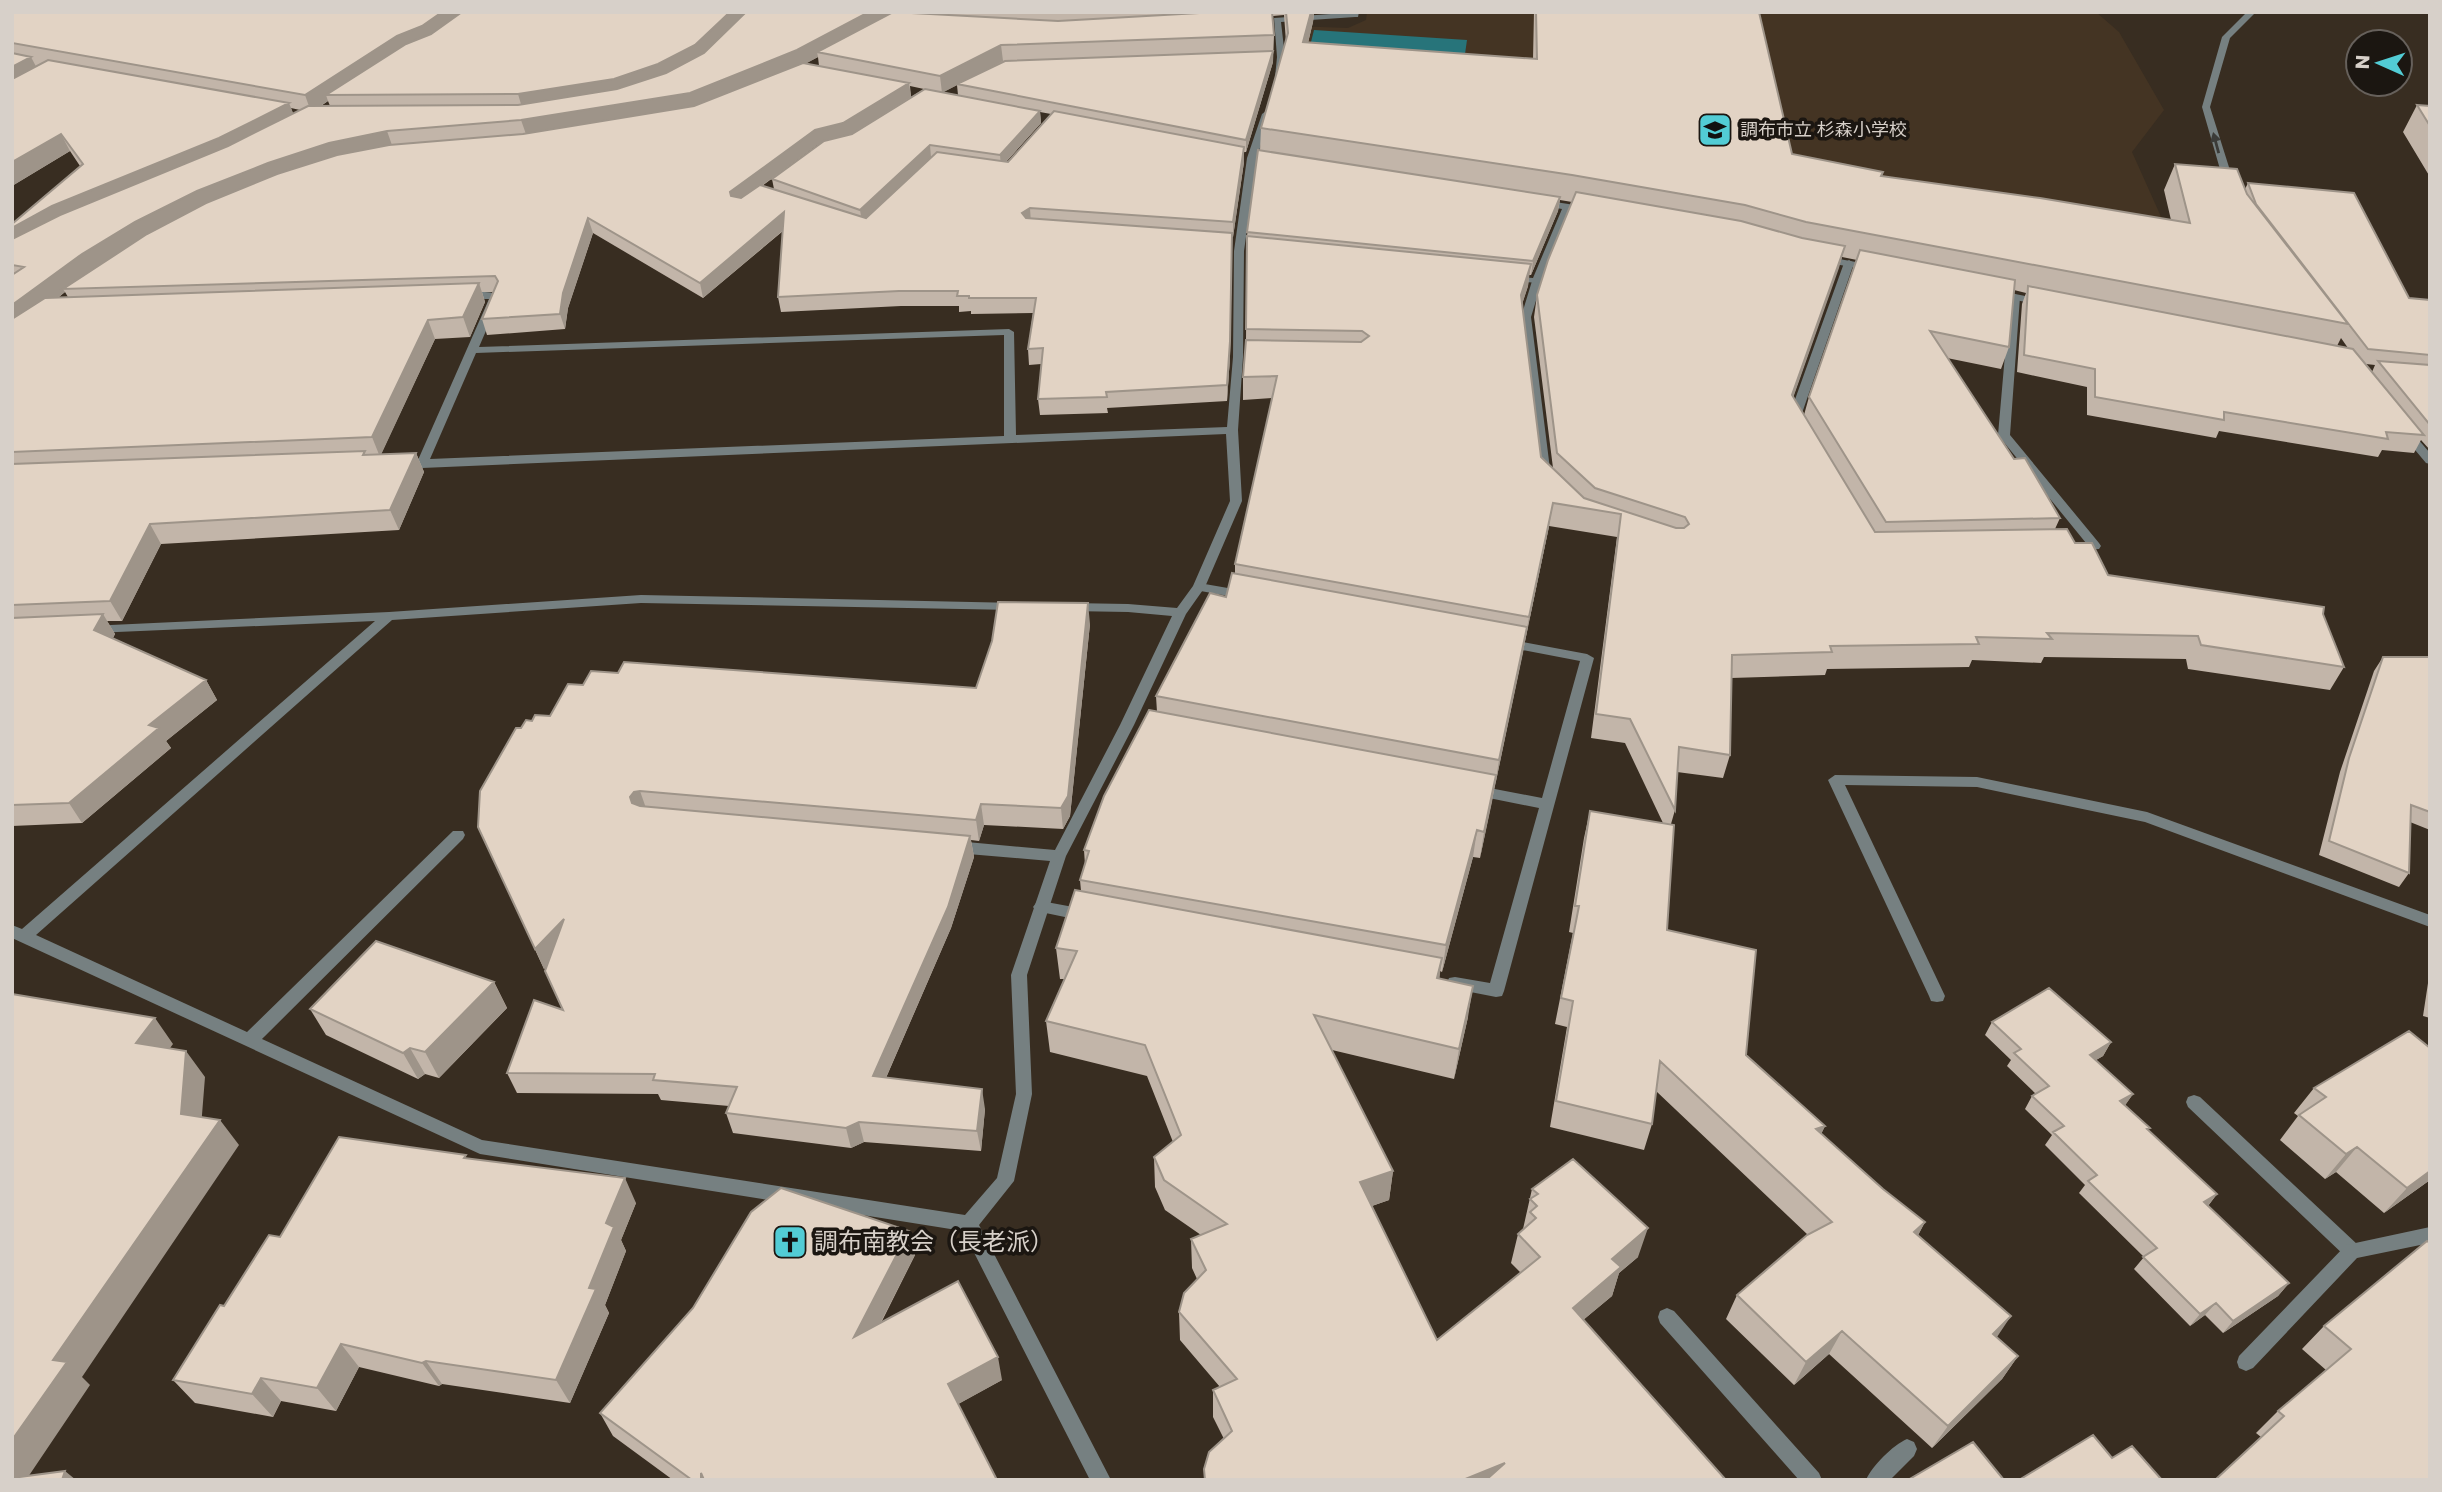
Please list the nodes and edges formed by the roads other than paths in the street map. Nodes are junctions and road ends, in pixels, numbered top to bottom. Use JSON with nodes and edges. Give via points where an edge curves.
{"nodes":[{"id":1,"x":1355,"y":12,"type":"edge"},
{"id":2,"x":2252,"y":12,"type":"edge"},
{"id":3,"x":1282,"y":57,"type":"junction"},
{"id":4,"x":1268,"y":58,"type":"edge"},
{"id":5,"x":1274,"y":90,"type":"edge"},
{"id":6,"x":1270,"y":101,"type":"edge"},
{"id":7,"x":2234,"y":197,"type":"edge"},
{"id":8,"x":1527,"y":200,"type":"edge"},
{"id":9,"x":1568,"y":206,"type":"junction"},
{"id":10,"x":1594,"y":211,"type":"edge"},
{"id":11,"x":1810,"y":257,"type":"edge"},
{"id":12,"x":1849,"y":263,"type":"junction"},
{"id":13,"x":1888,"y":271,"type":"edge"},
{"id":14,"x":1497,"y":277,"type":"edge"},
{"id":15,"x":1537,"y":281,"type":"junction"},
{"id":16,"x":1990,"y":292,"type":"edge"},
{"id":17,"x":454,"y":297,"type":"edge"},
{"id":18,"x":2015,"y":298,"type":"junction"},
{"id":19,"x":2055,"y":305,"type":"edge"},
{"id":20,"x":472,"y":350,"type":"junction"},
{"id":21,"x":2397,"y":420,"type":"edge"},
{"id":22,"x":1231,"y":430,"type":"junction"},
{"id":23,"x":1801,"y":430,"type":"edge"},
{"id":24,"x":1010,"y":439,"type":"junction"},
{"id":25,"x":2430,"y":461,"type":"edge"},
{"id":26,"x":422,"y":464,"type":"junction"},
{"id":27,"x":394,"y":465,"type":"edge"},
{"id":28,"x":1555,"y":487,"type":"edge"},
{"id":29,"x":2067,"y":547,"type":"edge"},
{"id":30,"x":1199,"y":587,"type":"junction"},
{"id":31,"x":1266,"y":599,"type":"edge"},
{"id":32,"x":1030,"y":606,"type":"edge"},
{"id":33,"x":1058,"y":606,"type":"edge"},
{"id":34,"x":1180,"y":614,"type":"junction"},
{"id":35,"x":389,"y":616,"type":"junction"},
{"id":36,"x":82,"y":629,"type":"edge"},
{"id":37,"x":1494,"y":641,"type":"edge"},
{"id":38,"x":1453,"y":786,"type":"edge"},
{"id":39,"x":1548,"y":804,"type":"junction"},
{"id":40,"x":458,"y":835,"type":"dead end"},
{"id":41,"x":935,"y":845,"type":"edge"},
{"id":42,"x":1059,"y":856,"type":"junction"},
{"id":43,"x":1041,"y":907,"type":"junction"},
{"id":44,"x":1094,"y":917,"type":"edge"},
{"id":45,"x":2430,"y":921,"type":"edge"},
{"id":46,"x":18,"y":934,"type":"edge"},
{"id":47,"x":1443,"y":981,"type":"edge"},
{"id":48,"x":1937,"y":996,"type":"dead end"},
{"id":49,"x":249,"y":1041,"type":"junction"},
{"id":50,"x":2194,"y":1102,"type":"dead end"},
{"id":51,"x":969,"y":1224,"type":"junction"},
{"id":52,"x":2430,"y":1235,"type":"edge"},
{"id":53,"x":2352,"y":1251,"type":"junction"},
{"id":54,"x":1667,"y":1317,"type":"dead end"},
{"id":55,"x":2246,"y":1362,"type":"dead end"},
{"id":56,"x":1907,"y":1449,"type":"dead end"},
{"id":57,"x":1101,"y":1480,"type":"edge"},
{"id":58,"x":1812,"y":1480,"type":"edge"},
{"id":59,"x":1876,"y":1480,"type":"edge"}],
"edges":[{"from":1,"to":3,"type":"street","via":[[1273,20]]},
{"from":7,"to":2,"type":"street","one_way":true,"via":[[2206,107],[2227,37]]},
{"from":3,"to":4,"type":"street"},
{"from":3,"to":5,"type":"street"},
{"from":6,"to":22,"type":"street","via":[[1252,158],[1240,247],[1244,357]]},
{"from":8,"to":9,"type":"street"},
{"from":9,"to":10,"type":"street"},
{"from":9,"to":15,"type":"street"},
{"from":11,"to":12,"type":"street"},
{"from":12,"to":13,"type":"street"},
{"from":12,"to":23,"type":"street","via":[[1794,419]]},
{"from":14,"to":15,"type":"street"},
{"from":15,"to":28,"type":"street","via":[[1526,317],[1545,478]]},
{"from":16,"to":18,"type":"street"},
{"from":17,"to":20,"type":"street","via":[[496,296]]},
{"from":18,"to":19,"type":"street"},
{"from":18,"to":29,"type":"street","via":[[2004,435],[2095,546]]},
{"from":20,"to":24,"type":"street","via":[[1009,332]]},
{"from":20,"to":26,"type":"street"},
{"from":21,"to":25,"type":"street"},
{"from":22,"to":24,"type":"street"},
{"from":22,"to":30,"type":"street","via":[[1236,501]]},
{"from":24,"to":26,"type":"street"},
{"from":26,"to":27,"type":"street"},
{"from":30,"to":31,"type":"street"},
{"from":30,"to":34,"type":"street"},
{"from":32,"to":35,"type":"street","via":[[641,599]]},
{"from":33,"to":34,"type":"street"},
{"from":34,"to":42,"type":"street","via":[[1134,726]]},
{"from":35,"to":36,"type":"street"},
{"from":35,"to":46,"type":"street"},
{"from":37,"to":39,"type":"street","via":[[1587,658]]},
{"from":38,"to":39,"type":"street"},
{"from":39,"to":47,"type":"street","via":[[1496,991]]},
{"from":40,"to":49,"type":"street"},
{"from":41,"to":42,"type":"street"},
{"from":42,"to":43,"type":"street"},
{"from":43,"to":44,"type":"street"},
{"from":43,"to":51,"type":"street","via":[[1019,975],[1024,1094],[1005,1181]]},
{"from":45,"to":48,"type":"street","via":[[2147,817],[1977,782],[1835,780]]},
{"from":46,"to":49,"type":"street"},
{"from":49,"to":51,"type":"street","via":[[480,1147]]},
{"from":50,"to":53,"type":"street"},
{"from":51,"to":57,"type":"street"},
{"from":52,"to":53,"type":"street"},
{"from":53,"to":55,"type":"street"},
{"from":54,"to":58,"type":"street"},
{"from":56,"to":59,"type":"street"}]}
